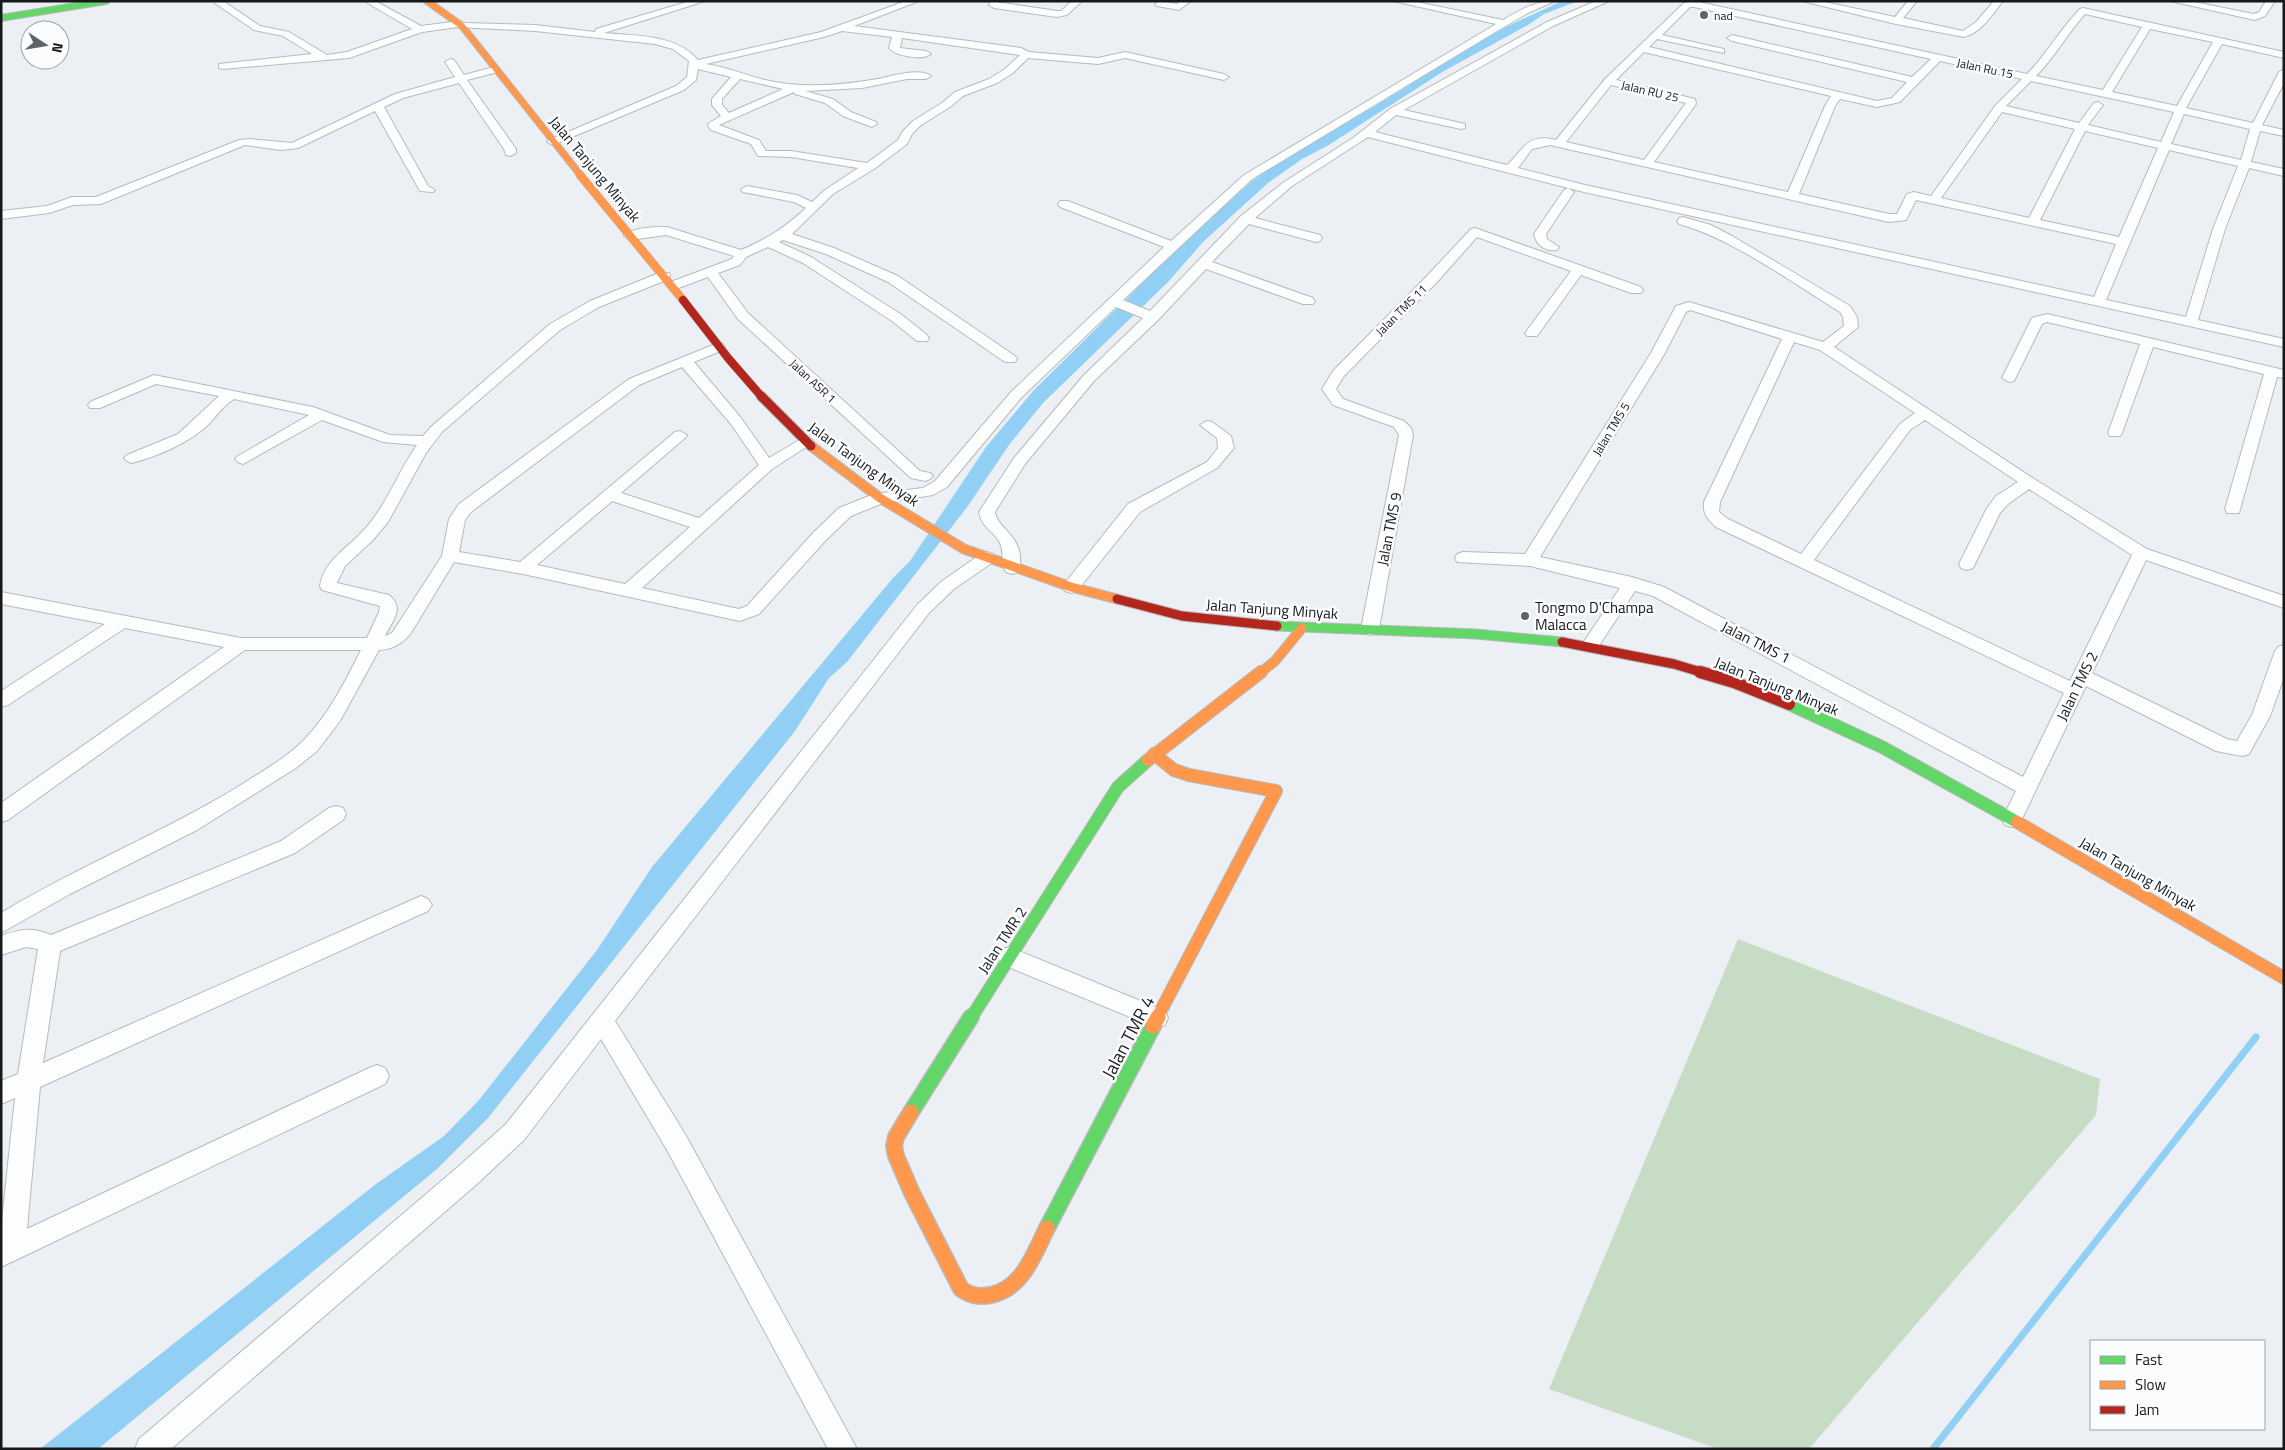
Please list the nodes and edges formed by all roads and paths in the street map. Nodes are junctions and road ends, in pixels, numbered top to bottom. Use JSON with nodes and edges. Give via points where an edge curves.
{"nodes":[{"id":1,"x":106,"y":1,"type":"edge"},
{"id":2,"x":216,"y":1,"type":"edge"},
{"id":3,"x":368,"y":1,"type":"edge"},
{"id":4,"x":427,"y":1,"type":"edge"},
{"id":5,"x":701,"y":1,"type":"edge"},
{"id":6,"x":915,"y":1,"type":"edge"},
{"id":7,"x":995,"y":1,"type":"edge"},
{"id":8,"x":1078,"y":1,"type":"edge"},
{"id":9,"x":1187,"y":1,"type":"edge"},
{"id":10,"x":1397,"y":1,"type":"edge"},
{"id":11,"x":1551,"y":1,"type":"edge"},
{"id":12,"x":1604,"y":1,"type":"edge"},
{"id":13,"x":1806,"y":1,"type":"edge"},
{"id":14,"x":1912,"y":1,"type":"edge"},
{"id":15,"x":1986,"y":1,"type":"edge"},
{"id":16,"x":2174,"y":1,"type":"edge"},
{"id":17,"x":2271,"y":1,"type":"edge"},
{"id":18,"x":1734,"y":2,"type":"edge"},
{"id":19,"x":1998,"y":2,"type":"edge"},
{"id":20,"x":1826,"y":3,"type":"edge"},
{"id":21,"x":1160,"y":4,"type":"dead end"},
{"id":22,"x":1725,"y":10,"type":"junction"},
{"id":23,"x":1750,"y":16,"type":"junction"},
{"id":24,"x":1,"y":18,"type":"edge"},
{"id":25,"x":1896,"y":21,"type":"junction"},
{"id":26,"x":1504,"y":23,"type":"junction"},
{"id":27,"x":2148,"y":24,"type":"junction"},
{"id":28,"x":461,"y":25,"type":"junction"},
{"id":29,"x":843,"y":28,"type":"junction"},
{"id":30,"x":420,"y":29,"type":"junction"},
{"id":31,"x":591,"y":33,"type":"junction"},
{"id":32,"x":898,"y":34,"type":"junction"},
{"id":33,"x":1655,"y":36,"type":"junction"},
{"id":34,"x":1732,"y":38,"type":"junction"},
{"id":35,"x":2219,"y":40,"type":"junction"},
{"id":36,"x":1643,"y":49,"type":"junction"},
{"id":37,"x":1721,"y":51,"type":"junction"},
{"id":38,"x":926,"y":54,"type":"dead end"},
{"id":39,"x":1026,"y":55,"type":"junction"},
{"id":40,"x":2284,"y":55,"type":"edge"},
{"id":41,"x":321,"y":56,"type":"junction"},
{"id":42,"x":1937,"y":58,"type":"junction"},
{"id":43,"x":450,"y":62,"type":"dead end"},
{"id":44,"x":695,"y":65,"type":"junction"},
{"id":45,"x":1710,"y":65,"type":"junction"},
{"id":46,"x":223,"y":66,"type":"dead end"},
{"id":47,"x":494,"y":70,"type":"junction"},
{"id":48,"x":2284,"y":72,"type":"edge"},
{"id":49,"x":737,"y":76,"type":"junction"},
{"id":50,"x":926,"y":76,"type":"dead end"},
{"id":51,"x":1224,"y":77,"type":"dead end"},
{"id":52,"x":2028,"y":77,"type":"junction"},
{"id":53,"x":461,"y":78,"type":"junction"},
{"id":54,"x":1609,"y":81,"type":"junction"},
{"id":55,"x":1916,"y":81,"type":"junction"},
{"id":56,"x":794,"y":88,"type":"junction"},
{"id":57,"x":2106,"y":94,"type":"junction"},
{"id":58,"x":1837,"y":96,"type":"junction"},
{"id":59,"x":2098,"y":105,"type":"dead end"},
{"id":60,"x":378,"y":107,"type":"junction"},
{"id":61,"x":1999,"y":108,"type":"junction"},
{"id":62,"x":2180,"y":110,"type":"junction"},
{"id":63,"x":1394,"y":112,"type":"junction"},
{"id":64,"x":726,"y":116,"type":"junction"},
{"id":65,"x":872,"y":124,"type":"dead end"},
{"id":66,"x":1461,"y":126,"type":"dead end"},
{"id":67,"x":2081,"y":127,"type":"junction"},
{"id":68,"x":2256,"y":127,"type":"junction"},
{"id":69,"x":2284,"y":133,"type":"edge"},
{"id":70,"x":1342,"y":138,"type":"junction"},
{"id":71,"x":553,"y":142,"type":"junction"},
{"id":72,"x":1559,"y":144,"type":"junction"},
{"id":73,"x":2164,"y":146,"type":"junction"},
{"id":74,"x":510,"y":153,"type":"dead end"},
{"id":75,"x":1647,"y":164,"type":"junction"},
{"id":76,"x":2245,"y":164,"type":"junction"},
{"id":77,"x":870,"y":168,"type":"junction"},
{"id":78,"x":1509,"y":170,"type":"junction"},
{"id":79,"x":2284,"y":173,"type":"edge"},
{"id":80,"x":429,"y":190,"type":"dead end"},
{"id":81,"x":747,"y":190,"type":"dead end"},
{"id":82,"x":1568,"y":192,"type":"junction"},
{"id":83,"x":1792,"y":196,"type":"junction"},
{"id":84,"x":1616,"y":199,"type":"junction"},
{"id":85,"x":1934,"y":200,"type":"junction"},
{"id":86,"x":1064,"y":204,"type":"dead end"},
{"id":87,"x":812,"y":206,"type":"junction"},
{"id":88,"x":1,"y":215,"type":"edge"},
{"id":89,"x":1245,"y":220,"type":"junction"},
{"id":90,"x":2032,"y":222,"type":"junction"},
{"id":91,"x":782,"y":235,"type":"junction"},
{"id":92,"x":630,"y":236,"type":"junction"},
{"id":93,"x":1316,"y":238,"type":"dead end"},
{"id":94,"x":768,"y":242,"type":"junction"},
{"id":95,"x":2123,"y":242,"type":"junction"},
{"id":96,"x":1172,"y":246,"type":"junction"},
{"id":97,"x":1553,"y":247,"type":"dead end"},
{"id":98,"x":742,"y":254,"type":"junction"},
{"id":99,"x":1202,"y":263,"type":"junction"},
{"id":100,"x":1579,"y":269,"type":"junction"},
{"id":101,"x":711,"y":273,"type":"junction"},
{"id":102,"x":669,"y":281,"type":"junction"},
{"id":103,"x":1636,"y":290,"type":"dead end"},
{"id":104,"x":1308,"y":301,"type":"dead end"},
{"id":105,"x":1117,"y":302,"type":"junction"},
{"id":106,"x":2098,"y":302,"type":"junction"},
{"id":107,"x":1150,"y":316,"type":"junction"},
{"id":108,"x":2191,"y":322,"type":"junction"},
{"id":109,"x":1532,"y":333,"type":"dead end"},
{"id":110,"x":1790,"y":336,"type":"junction"},
{"id":111,"x":922,"y":338,"type":"dead end"},
{"id":112,"x":2148,"y":341,"type":"junction"},
{"id":113,"x":2284,"y":343,"type":"edge"},
{"id":114,"x":1825,"y":347,"type":"junction"},
{"id":115,"x":718,"y":348,"type":"junction"},
{"id":116,"x":1010,"y":359,"type":"dead end"},
{"id":117,"x":685,"y":360,"type":"junction"},
{"id":118,"x":2278,"y":372,"type":"edge"},
{"id":119,"x":2009,"y":378,"type":"dead end"},
{"id":120,"x":1329,"y":389,"type":"joint"},
{"id":121,"x":231,"y":394,"type":"junction"},
{"id":122,"x":95,"y":405,"type":"dead end"},
{"id":123,"x":1926,"y":412,"type":"junction"},
{"id":124,"x":321,"y":415,"type":"junction"},
{"id":125,"x":1208,"y":425,"type":"dead end"},
{"id":126,"x":2115,"y":433,"type":"dead end"},
{"id":127,"x":680,"y":435,"type":"dead end"},
{"id":128,"x":425,"y":442,"type":"junction"},
{"id":129,"x":806,"y":442,"type":"junction"},
{"id":130,"x":132,"y":458,"type":"dead end"},
{"id":131,"x":243,"y":459,"type":"dead end"},
{"id":132,"x":767,"y":466,"type":"junction"},
{"id":133,"x":925,"y":476,"type":"dead end"},
{"id":134,"x":2029,"y":482,"type":"junction"},
{"id":135,"x":609,"y":495,"type":"junction"},
{"id":136,"x":880,"y":498,"type":"junction"},
{"id":137,"x":2232,"y":508,"type":"dead end"},
{"id":138,"x":702,"y":525,"type":"junction"},
{"id":139,"x":2141,"y":553,"type":"junction"},
{"id":140,"x":450,"y":556,"type":"junction"},
{"id":141,"x":987,"y":558,"type":"junction"},
{"id":142,"x":1464,"y":558,"type":"dead end"},
{"id":143,"x":1530,"y":560,"type":"junction"},
{"id":144,"x":1805,"y":560,"type":"junction"},
{"id":145,"x":1967,"y":564,"type":"dead end"},
{"id":146,"x":523,"y":568,"type":"junction"},
{"id":147,"x":1012,"y":568,"type":"junction"},
{"id":148,"x":1632,"y":583,"type":"junction"},
{"id":149,"x":1071,"y":587,"type":"junction"},
{"id":150,"x":629,"y":590,"type":"junction"},
{"id":151,"x":5,"y":602,"type":"edge"},
{"id":152,"x":2284,"y":602,"type":"edge"},
{"id":153,"x":121,"y":622,"type":"junction"},
{"id":154,"x":1302,"y":628,"type":"junction"},
{"id":155,"x":1370,"y":629,"type":"junction"},
{"id":156,"x":241,"y":644,"type":"junction"},
{"id":157,"x":372,"y":645,"type":"junction"},
{"id":158,"x":1590,"y":646,"type":"junction"},
{"id":159,"x":2284,"y":651,"type":"edge"},
{"id":160,"x":2078,"y":684,"type":"junction"},
{"id":161,"x":1,"y":700,"type":"edge"},
{"id":162,"x":1154,"y":754,"type":"junction"},
{"id":163,"x":2027,"y":788,"type":"junction"},
{"id":164,"x":1,"y":814,"type":"edge"},
{"id":165,"x":336,"y":814,"type":"dead end"},
{"id":166,"x":2012,"y":819,"type":"junction"},
{"id":167,"x":421,"y":905,"type":"dead end"},
{"id":168,"x":1,"y":924,"type":"edge"},
{"id":169,"x":50,"y":945,"type":"junction"},
{"id":170,"x":1,"y":946,"type":"edge"},
{"id":171,"x":1009,"y":957,"type":"junction"},
{"id":172,"x":2284,"y":978,"type":"edge"},
{"id":173,"x":1157,"y":1018,"type":"junction"},
{"id":174,"x":602,"y":1020,"type":"junction"},
{"id":175,"x":377,"y":1076,"type":"dead end"},
{"id":176,"x":29,"y":1081,"type":"junction"},
{"id":177,"x":1,"y":1093,"type":"edge"},
{"id":178,"x":6,"y":1252,"type":"edge"},
{"id":179,"x":1003,"y":1294,"type":"joint"},
{"id":180,"x":149,"y":1449,"type":"edge"},
{"id":181,"x":843,"y":1449,"type":"edge"}],
"edges":[{"from":1,"to":24,"type":"main road"},
{"from":2,"to":41,"type":"street","via":[[257,28],[286,34]]},
{"from":3,"to":30,"type":"street"},
{"from":4,"to":28,"type":"main road","name":"Jalan Tanjung Minyak"},
{"from":5,"to":31,"type":"street"},
{"from":6,"to":29,"type":"street"},
{"from":7,"to":8,"type":"street","via":[[994,5],[1057,14],[1064,13]]},
{"from":9,"to":21,"type":"street","via":[[1180,7]]},
{"from":10,"to":26,"type":"street"},
{"from":11,"to":26,"type":"street"},
{"from":12,"to":63,"type":"street","via":[[1550,24]]},
{"from":13,"to":20,"type":"street"},
{"from":14,"to":25,"type":"street"},
{"from":15,"to":19,"type":"street"},
{"from":16,"to":17,"type":"street","via":[[2255,17],[2262,14]]},
{"from":18,"to":22,"type":"street"},
{"from":19,"to":25,"type":"street","via":[[1980,24],[1964,34]]},
{"from":20,"to":25,"type":"street"},
{"from":22,"to":23,"type":"street","name":"Jalan Ru 15"},
{"from":22,"to":33,"type":"street","name":"Jalan Ru 15","via":[[1687,5]]},
{"from":23,"to":34,"type":"street"},
{"from":23,"to":42,"type":"street","name":"Jalan Ru 15"},
{"from":26,"to":70,"type":"street"},
{"from":27,"to":35,"type":"street"},
{"from":27,"to":52,"type":"street","via":[[2084,11]]},
{"from":27,"to":57,"type":"street"},
{"from":28,"to":30,"type":"street"},
{"from":28,"to":31,"type":"street"},
{"from":28,"to":47,"type":"main road","name":"Jalan Tanjung Minyak"},
{"from":29,"to":32,"type":"street"},
{"from":29,"to":44,"type":"street"},
{"from":30,"to":41,"type":"street","via":[[349,55],[331,59]]},
{"from":31,"to":44,"type":"street","via":[[670,44],[685,52]]},
{"from":32,"to":38,"type":"street","via":[[894,48],[897,51]]},
{"from":32,"to":39,"type":"street","via":[[1021,51]]},
{"from":33,"to":36,"type":"street"},
{"from":33,"to":37,"type":"street"},
{"from":34,"to":37,"type":"street"},
{"from":34,"to":55,"type":"street"},
{"from":35,"to":40,"type":"street"},
{"from":35,"to":62,"type":"street"},
{"from":36,"to":45,"type":"street"},
{"from":36,"to":54,"type":"street"},
{"from":37,"to":45,"type":"street"},
{"from":39,"to":51,"type":"street","via":[[1085,60],[1108,60],[1126,55]]},
{"from":39,"to":77,"type":"street","via":[[1009,71],[959,94],[917,123],[906,133],[903,142]]},
{"from":41,"to":46,"type":"street"},
{"from":42,"to":52,"type":"street","name":"Jalan Ru 15"},
{"from":42,"to":55,"type":"street"},
{"from":43,"to":53,"type":"street"},
{"from":44,"to":49,"type":"street"},
{"from":44,"to":71,"type":"street","via":[[692,78],[680,88]]},
{"from":45,"to":58,"type":"street"},
{"from":47,"to":53,"type":"street"},
{"from":47,"to":71,"type":"main road","name":"Jalan Tanjung Minyak"},
{"from":48,"to":68,"type":"street"},
{"from":49,"to":56,"type":"street"},
{"from":49,"to":64,"type":"street","via":[[717,99],[717,105]]},
{"from":50,"to":56,"type":"street","via":[[907,76],[856,86]]},
{"from":52,"to":57,"type":"street","name":"Jalan Ru 15"},
{"from":52,"to":61,"type":"street"},
{"from":53,"to":60,"type":"street","via":[[419,89]]},
{"from":53,"to":74,"type":"street"},
{"from":54,"to":72,"type":"street"},
{"from":54,"to":75,"type":"street","name":"Jalan RU 25","via":[[1691,101]]},
{"from":55,"to":58,"type":"street","via":[[1896,100],[1884,104]]},
{"from":56,"to":64,"type":"street"},
{"from":56,"to":65,"type":"street","via":[[806,96],[829,101],[847,114]]},
{"from":57,"to":62,"type":"street","name":"Jalan Ru 15"},
{"from":58,"to":83,"type":"street"},
{"from":59,"to":67,"type":"street"},
{"from":60,"to":80,"type":"street","via":[[424,189]]},
{"from":60,"to":88,"type":"street","via":[[294,146],[243,142],[97,201],[72,201],[48,209]]},
{"from":61,"to":67,"type":"street"},
{"from":61,"to":85,"type":"street"},
{"from":62,"to":68,"type":"street","name":"Jalan Ru 15"},
{"from":62,"to":73,"type":"street"},
{"from":63,"to":66,"type":"street"},
{"from":63,"to":70,"type":"street"},
{"from":64,"to":77,"type":"street","via":[[714,123],[715,128],[755,142],[762,154],[791,154]]},
{"from":67,"to":73,"type":"street"},
{"from":67,"to":90,"type":"street"},
{"from":68,"to":69,"type":"street","name":"Jalan Ru 15"},
{"from":68,"to":76,"type":"street"},
{"from":70,"to":78,"type":"street"},
{"from":70,"to":82,"type":"street"},
{"from":70,"to":89,"type":"street"},
{"from":70,"to":96,"type":"street","via":[[1248,177]]},
{"from":71,"to":92,"type":"main road","name":"Jalan Tanjung Minyak"},
{"from":72,"to":75,"type":"street"},
{"from":72,"to":78,"type":"street","via":[[1534,143],[1526,147]]},
{"from":73,"to":76,"type":"street"},
{"from":73,"to":95,"type":"street"},
{"from":75,"to":83,"type":"street"},
{"from":76,"to":79,"type":"street"},
{"from":76,"to":108,"type":"street","via":[[2219,229]]},
{"from":77,"to":87,"type":"street"},
{"from":78,"to":84,"type":"street"},
{"from":81,"to":87,"type":"street","via":[[797,199]]},
{"from":82,"to":84,"type":"street"},
{"from":82,"to":97,"type":"street","via":[[1540,234],[1545,244]]},
{"from":83,"to":85,"type":"street","via":[[1895,219],[1902,217],[1911,197]]},
{"from":84,"to":106,"type":"street"},
{"from":84,"to":114,"type":"street","via":[[1707,228],[1845,309],[1851,327]]},
{"from":85,"to":90,"type":"street"},
{"from":86,"to":96,"type":"street"},
{"from":87,"to":91,"type":"street"},
{"from":89,"to":93,"type":"street"},
{"from":89,"to":99,"type":"street"},
{"from":90,"to":95,"type":"street"},
{"from":91,"to":94,"type":"street"},
{"from":91,"to":116,"type":"street","via":[[830,251],[893,279]]},
{"from":92,"to":98,"type":"street","via":[[667,231]]},
{"from":92,"to":102,"type":"main road","name":"Jalan Tanjung Minyak"},
{"from":94,"to":98,"type":"street"},
{"from":94,"to":111,"type":"street","via":[[807,260],[898,318]]},
{"from":95,"to":106,"type":"street"},
{"from":96,"to":105,"type":"street"},
{"from":98,"to":101,"type":"street","via":[[736,262]]},
{"from":99,"to":104,"type":"street"},
{"from":99,"to":107,"type":"street"},
{"from":100,"to":103,"type":"street"},
{"from":100,"to":109,"type":"street"},
{"from":100,"to":120,"type":"street","name":"Jalan TMS 11","via":[[1475,232],[1338,374]]},
{"from":101,"to":102,"type":"street"},
{"from":101,"to":133,"type":"street","name":"Jalan ASR 1","via":[[744,316],[785,355],[916,475]]},
{"from":102,"to":115,"type":"main road","name":"Jalan Tanjung Minyak"},
{"from":102,"to":128,"type":"street","via":[[607,297],[573,314]]},
{"from":105,"to":107,"type":"street"},
{"from":105,"to":136,"type":"street","via":[[1016,395],[941,484],[927,492]]},
{"from":106,"to":108,"type":"street"},
{"from":107,"to":147,"type":"street","via":[[1083,385],[1019,461],[987,512],[988,520],[1012,548]]},
{"from":108,"to":113,"type":"street"},
{"from":110,"to":114,"type":"street"},
{"from":110,"to":143,"type":"street","name":"Jalan TMS 5","via":[[1690,306],[1681,310],[1658,353]]},
{"from":110,"to":144,"type":"street","via":[[1712,502],[1710,513],[1722,523]]},
{"from":112,"to":118,"type":"street"},
{"from":112,"to":119,"type":"street","via":[[2042,319],[2037,321]]},
{"from":112,"to":126,"type":"street"},
{"from":114,"to":123,"type":"street"},
{"from":115,"to":117,"type":"street"},
{"from":115,"to":129,"type":"main road","name":"Jalan Tanjung Minyak"},
{"from":117,"to":132,"type":"street","via":[[736,421]]},
{"from":117,"to":140,"type":"street","via":[[634,382],[465,508],[457,519]]},
{"from":118,"to":137,"type":"street"},
{"from":120,"to":155,"type":"street","name":"Jalan TMS 9","via":[[1338,402],[1399,424],[1406,435]]},
{"from":121,"to":122,"type":"street","via":[[154,378]]},
{"from":121,"to":124,"type":"street"},
{"from":121,"to":130,"type":"street","via":[[183,437]]},
{"from":123,"to":134,"type":"street"},
{"from":123,"to":144,"type":"street","via":[[1905,427]]},
{"from":124,"to":128,"type":"street","via":[[388,439]]},
{"from":124,"to":131,"type":"street"},
{"from":125,"to":149,"type":"street","via":[[1224,436],[1226,448],[1212,465],[1134,508]]},
{"from":127,"to":135,"type":"street"},
{"from":128,"to":157,"type":"street","via":[[383,518],[328,578],[328,586],[383,599],[389,604]]},
{"from":129,"to":132,"type":"street"},
{"from":129,"to":136,"type":"main road","name":"Jalan Tanjung Minyak"},
{"from":132,"to":138,"type":"street"},
{"from":134,"to":139,"type":"street"},
{"from":134,"to":145,"type":"street","via":[[2002,500]]},
{"from":135,"to":138,"type":"street"},
{"from":135,"to":146,"type":"street"},
{"from":136,"to":141,"type":"main road","name":"Jalan Tanjung Minyak","via":[[964,549]]},
{"from":136,"to":150,"type":"street","via":[[845,512],[753,610],[740,615]]},
{"from":138,"to":150,"type":"street"},
{"from":139,"to":152,"type":"street"},
{"from":139,"to":160,"type":"street","name":"Jalan TMS 2"},
{"from":140,"to":146,"type":"street"},
{"from":140,"to":157,"type":"street","via":[[398,637],[384,644]]},
{"from":141,"to":147,"type":"main road","name":"Jalan Tanjung Minyak"},
{"from":141,"to":174,"type":"street","via":[[953,581],[923,609]]},
{"from":142,"to":143,"type":"street","name":"Jalan TMS 1"},
{"from":143,"to":148,"type":"street","name":"Jalan TMS 1"},
{"from":144,"to":160,"type":"street"},
{"from":146,"to":150,"type":"street"},
{"from":147,"to":149,"type":"main road","name":"Jalan Tanjung Minyak"},
{"from":148,"to":158,"type":"street"},
{"from":148,"to":163,"type":"street","name":"Jalan TMS 1","via":[[1658,591]]},
{"from":149,"to":154,"type":"main road","name":"Jalan Tanjung Minyak","via":[[1190,618]]},
{"from":151,"to":153,"type":"street"},
{"from":153,"to":156,"type":"street"},
{"from":153,"to":161,"type":"street"},
{"from":154,"to":155,"type":"main road","name":"Jalan Tanjung Minyak"},
{"from":154,"to":162,"type":"main road","name":"Jalan TMR 2","via":[[1275,661]]},
{"from":155,"to":158,"type":"main road","name":"Jalan Tanjung Minyak","via":[[1509,636]]},
{"from":156,"to":157,"type":"street"},
{"from":156,"to":164,"type":"street"},
{"from":157,"to":168,"type":"street","via":[[335,715],[309,746],[277,771],[214,813],[124,856]]},
{"from":158,"to":166,"type":"main road","name":"Jalan Tanjung Minyak","via":[[1674,664],[1768,695],[1882,747]]},
{"from":159,"to":160,"type":"street","via":[[2261,716],[2242,749],[2223,746]]},
{"from":160,"to":163,"type":"street","name":"Jalan TMS 2"},
{"from":162,"to":171,"type":"main road","name":"Jalan TMR 2","via":[[1118,787]]},
{"from":162,"to":173,"type":"main road","name":"Jalan TMR 4","via":[[1174,770],[1189,775],[1276,791]]},
{"from":163,"to":166,"type":"street","name":"Jalan TMS 2"},
{"from":165,"to":169,"type":"street","via":[[288,847]]},
{"from":166,"to":172,"type":"main road","name":"Jalan Tanjung Minyak"},
{"from":167,"to":176,"type":"street"},
{"from":169,"to":170,"type":"street","via":[[38,937],[21,938]]},
{"from":169,"to":176,"type":"street"},
{"from":171,"to":173,"type":"street"},
{"from":171,"to":179,"type":"main road","name":"Jalan TMR 2","via":[[900,1129],[894,1147],[902,1170],[961,1289],[974,1296]]},
{"from":173,"to":179,"type":"main road","name":"Jalan TMR 4","via":[[1020,1280]]},
{"from":174,"to":180,"type":"street","via":[[516,1132]]},
{"from":174,"to":181,"type":"street","via":[[676,1142]]},
{"from":175,"to":178,"type":"street"},
{"from":176,"to":177,"type":"street"},
{"from":176,"to":178,"type":"street"}]}
